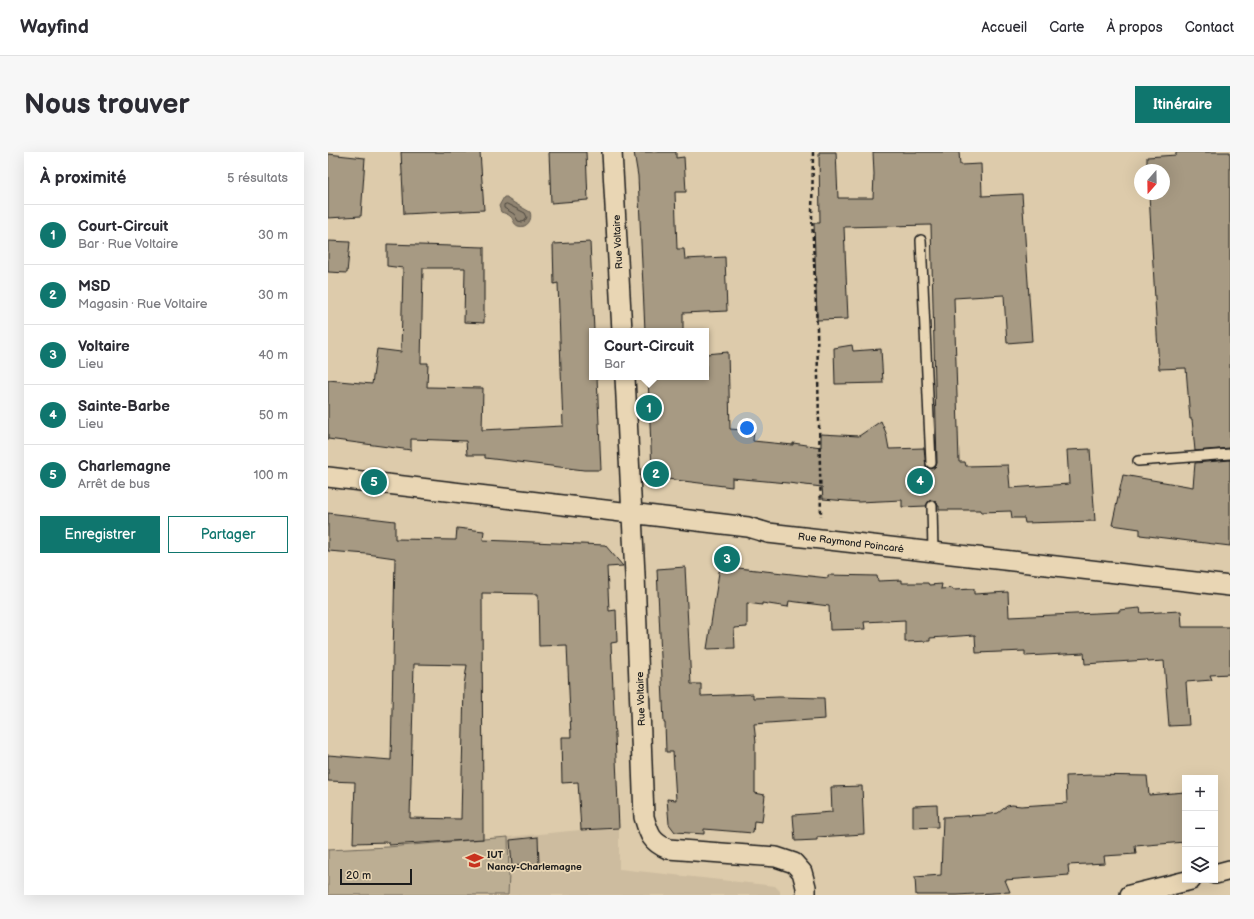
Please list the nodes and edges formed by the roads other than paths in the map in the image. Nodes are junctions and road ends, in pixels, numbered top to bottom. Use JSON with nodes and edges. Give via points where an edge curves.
{"nodes":[{"id":1,"x":612,"y":152,"type":"edge"},
{"id":2,"x":921,"y":240,"type":"dead end"},
{"id":3,"x":622,"y":328,"type":"edge"},
{"id":4,"x":625,"y":380,"type":"edge"},
{"id":5,"x":1230,"y":454,"type":"edge"},
{"id":6,"x":1138,"y":461,"type":"dead end"},
{"id":7,"x":931,"y":463,"type":"dead end"},
{"id":8,"x":328,"y":477,"type":"edge"},
{"id":9,"x":932,"y":506,"type":"dead end"},
{"id":10,"x":632,"y":512,"type":"junction"},
{"id":11,"x":933,"y":552,"type":"junction"},
{"id":12,"x":1230,"y":586,"type":"edge"},
{"id":13,"x":1230,"y":870,"type":"edge"},
{"id":14,"x":1218,"y":873,"type":"edge"},
{"id":15,"x":1182,"y":882,"type":"edge"},
{"id":16,"x":806,"y":895,"type":"edge"},
{"id":17,"x":1130,"y":895,"type":"edge"}],
"edges":[{"from":1,"to":3,"type":"street","name":"Rue Voltaire"},
{"from":2,"to":7,"type":"lane"},
{"from":4,"to":10,"type":"street","name":"Rue Voltaire"},
{"from":5,"to":6,"type":"lane"},
{"from":8,"to":10,"type":"street","name":"Rue Raymond Poincaré"},
{"from":9,"to":11,"type":"lane"},
{"from":10,"to":11,"type":"street","name":"Rue Raymond Poincaré","via":[[748,527],[768,533]]},
{"from":10,"to":16,"type":"street","name":"Rue Voltaire","via":[[644,817],[649,834],[658,845],[668,849],[776,857],[794,863],[802,872]]},
{"from":11,"to":12,"type":"street","name":"Rue Raymond Poincaré"},
{"from":13,"to":14,"type":"street"},
{"from":15,"to":17,"type":"street"}]}
